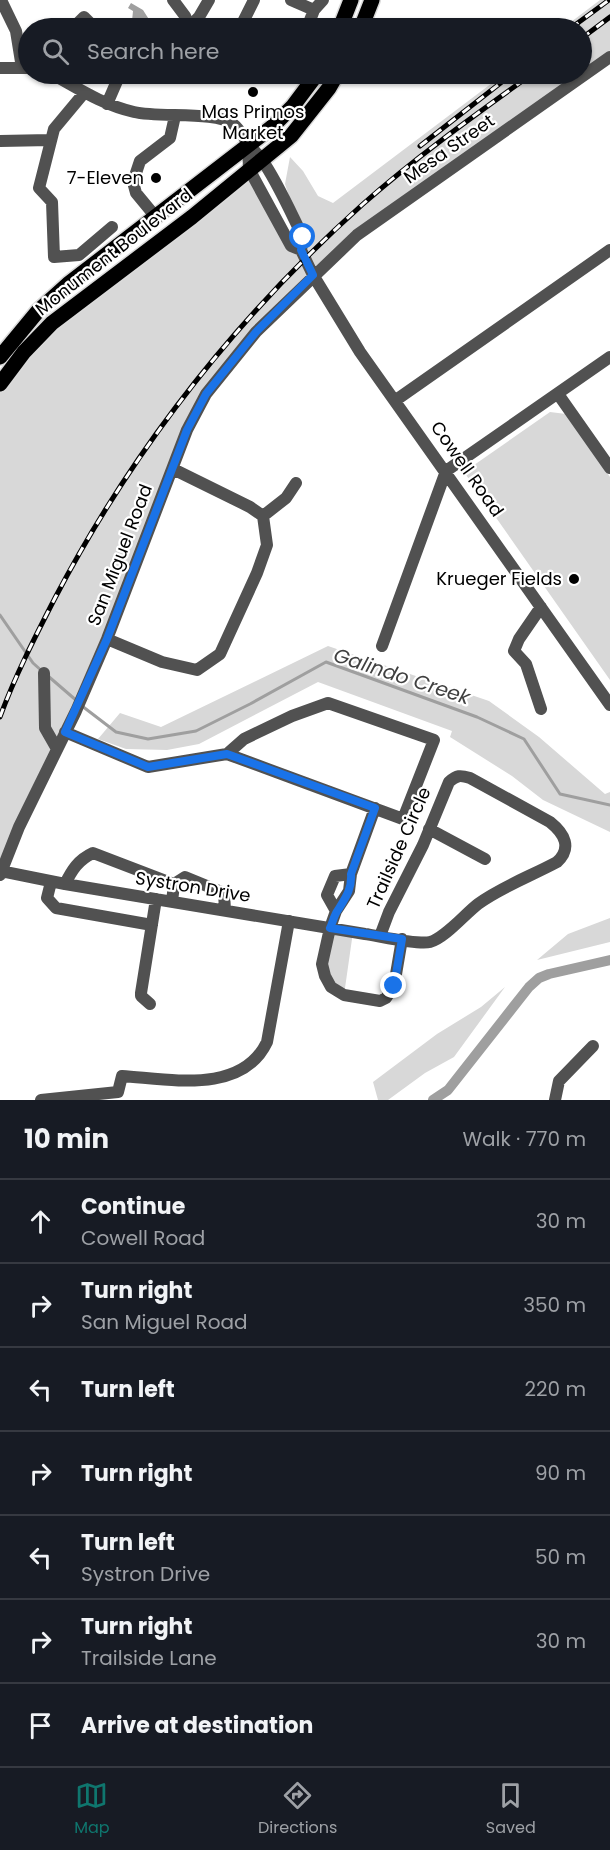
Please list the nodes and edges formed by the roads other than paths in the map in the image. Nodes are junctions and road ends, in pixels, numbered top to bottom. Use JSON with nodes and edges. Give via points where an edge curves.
{"nodes":[{"id":1,"x":1,"y":0,"type":"edge"},
{"id":2,"x":173,"y":0,"type":"edge"},
{"id":3,"x":209,"y":0,"type":"edge"},
{"id":4,"x":254,"y":0,"type":"edge"},
{"id":5,"x":291,"y":0,"type":"edge"},
{"id":6,"x":323,"y":0,"type":"edge"},
{"id":7,"x":372,"y":0,"type":"edge"},
{"id":8,"x":349,"y":1,"type":"edge"},
{"id":9,"x":314,"y":10,"type":"junction"},
{"id":10,"x":186,"y":18,"type":"edge"},
{"id":11,"x":198,"y":18,"type":"edge"},
{"id":12,"x":245,"y":18,"type":"edge"},
{"id":13,"x":311,"y":18,"type":"edge"},
{"id":14,"x":343,"y":18,"type":"edge"},
{"id":15,"x":364,"y":18,"type":"edge"},
{"id":16,"x":18,"y":39,"type":"edge"},
{"id":17,"x":610,"y":57,"type":"edge"},
{"id":18,"x":0,"y":68,"type":"edge"},
{"id":19,"x":18,"y":68,"type":"edge"},
{"id":20,"x":592,"y":70,"type":"edge"},
{"id":21,"x":68,"y":84,"type":"edge"},
{"id":22,"x":116,"y":84,"type":"edge"},
{"id":23,"x":310,"y":84,"type":"edge"},
{"id":24,"x":331,"y":84,"type":"edge"},
{"id":25,"x":572,"y":84,"type":"edge"},
{"id":26,"x":84,"y":93,"type":"junction"},
{"id":27,"x":107,"y":104,"type":"junction"},
{"id":28,"x":175,"y":116,"type":"junction"},
{"id":29,"x":50,"y":140,"type":"junction"},
{"id":30,"x":0,"y":141,"type":"edge"},
{"id":31,"x":248,"y":144,"type":"junction"},
{"id":32,"x":256,"y":164,"type":"junction"},
{"id":33,"x":155,"y":216,"type":"junction"},
{"id":34,"x":112,"y":227,"type":"dead end"},
{"id":35,"x":610,"y":250,"type":"edge"},
{"id":36,"x":313,"y":275,"type":"junction"},
{"id":37,"x":0,"y":357,"type":"edge"},
{"id":38,"x":610,"y":357,"type":"edge"},
{"id":39,"x":0,"y":384,"type":"edge"},
{"id":40,"x":558,"y":394,"type":"junction"},
{"id":41,"x":396,"y":400,"type":"junction"},
{"id":42,"x":610,"y":468,"type":"edge"},
{"id":43,"x":173,"y":469,"type":"junction"},
{"id":44,"x":446,"y":471,"type":"junction"},
{"id":45,"x":297,"y":483,"type":"dead end"},
{"id":46,"x":263,"y":516,"type":"junction"},
{"id":47,"x":541,"y":607,"type":"junction"},
{"id":48,"x":107,"y":639,"type":"junction"},
{"id":49,"x":382,"y":646,"type":"dead end"},
{"id":50,"x":44,"y":673,"type":"dead end"},
{"id":51,"x":610,"y":705,"type":"edge"},
{"id":52,"x":541,"y":709,"type":"dead end"},
{"id":53,"x":65,"y":732,"type":"junction"},
{"id":54,"x":57,"y":749,"type":"junction"},
{"id":55,"x":227,"y":754,"type":"junction"},
{"id":56,"x":375,"y":808,"type":"junction"},
{"id":57,"x":429,"y":829,"type":"junction"},
{"id":58,"x":485,"y":859,"type":"dead end"},
{"id":59,"x":0,"y":873,"type":"edge"},
{"id":60,"x":351,"y":874,"type":"junction"},
{"id":61,"x":51,"y":882,"type":"junction"},
{"id":62,"x":65,"y":884,"type":"junction"},
{"id":63,"x":174,"y":884,"type":"junction"},
{"id":64,"x":156,"y":899,"type":"junction"},
{"id":65,"x":172,"y":902,"type":"junction"},
{"id":66,"x":225,"y":910,"type":"junction"},
{"id":67,"x":336,"y":911,"type":"junction"},
{"id":68,"x":289,"y":921,"type":"junction"},
{"id":69,"x":152,"y":925,"type":"junction"},
{"id":70,"x":330,"y":928,"type":"junction"},
{"id":71,"x":380,"y":936,"type":"junction"},
{"id":72,"x":402,"y":939,"type":"junction"},
{"id":73,"x":150,"y":1004,"type":"dead end"},
{"id":74,"x":593,"y":1046,"type":"dead end"},
{"id":75,"x":41,"y":1100,"type":"edge"},
{"id":76,"x":555,"y":1100,"type":"edge"}],
"edges":[{"from":1,"to":16,"type":"street"},
{"from":2,"to":10,"type":"street"},
{"from":3,"to":11,"type":"street"},
{"from":4,"to":12,"type":"street"},
{"from":5,"to":9,"type":"street"},
{"from":6,"to":9,"type":"street"},
{"from":7,"to":15,"type":"main road"},
{"from":8,"to":14,"type":"main road"},
{"from":9,"to":13,"type":"street"},
{"from":17,"to":20,"type":"street","name":"Mesa Street"},
{"from":18,"to":19,"type":"street"},
{"from":21,"to":26,"type":"street","name":"Cowell Road"},
{"from":22,"to":27,"type":"street"},
{"from":23,"to":31,"type":"main road","name":"Monument Boulevard","via":[[272,127]]},
{"from":24,"to":32,"type":"main road","name":"Monument Boulevard","via":[[291,136]]},
{"from":25,"to":36,"type":"street","name":"Mesa Street","via":[[357,235]]},
{"from":26,"to":27,"type":"street","name":"Cowell Road"},
{"from":26,"to":29,"type":"street","via":[[54,129]]},
{"from":27,"to":28,"type":"street","name":"Cowell Road","via":[[134,112]]},
{"from":28,"to":31,"type":"street","name":"Cowell Road","via":[[210,117],[232,123]]},
{"from":28,"to":33,"type":"street","via":[[170,138],[140,161],[133,182],[136,194]]},
{"from":29,"to":30,"type":"street"},
{"from":29,"to":34,"type":"street","via":[[39,188],[52,202],[54,257],[79,255]]},
{"from":31,"to":32,"type":"street","name":"Cowell Road"},
{"from":31,"to":33,"type":"main road","name":"Monument Boulevard"},
{"from":32,"to":36,"type":"street","name":"Cowell Road","via":[[303,237],[301,250]]},
{"from":32,"to":39,"type":"main road","name":"Monument Boulevard","via":[[52,322]]},
{"from":33,"to":37,"type":"main road","name":"Monument Boulevard","via":[[38,311]]},
{"from":35,"to":41,"type":"street"},
{"from":36,"to":41,"type":"street","name":"Cowell Road","via":[[360,352]]},
{"from":36,"to":43,"type":"street","name":"San Miguel Road","via":[[256,332],[206,394]]},
{"from":38,"to":40,"type":"street"},
{"from":40,"to":42,"type":"street"},
{"from":40,"to":44,"type":"street"},
{"from":41,"to":44,"type":"street","name":"Cowell Road"},
{"from":43,"to":46,"type":"street"},
{"from":43,"to":48,"type":"street","name":"San Miguel Road"},
{"from":44,"to":47,"type":"street","name":"Cowell Road"},
{"from":44,"to":49,"type":"street"},
{"from":45,"to":46,"type":"street","via":[[286,498]]},
{"from":46,"to":48,"type":"street","via":[[267,545],[220,654],[197,670],[162,662]]},
{"from":47,"to":51,"type":"street","name":"Cowell Road"},
{"from":47,"to":52,"type":"street","via":[[514,651],[526,664]]},
{"from":48,"to":53,"type":"street","name":"San Miguel Road"},
{"from":50,"to":54,"type":"street","via":[[45,728]]},
{"from":53,"to":54,"type":"street","name":"San Miguel Road"},
{"from":53,"to":55,"type":"street","via":[[148,767]]},
{"from":54,"to":59,"type":"street","name":"San Miguel Road"},
{"from":55,"to":56,"type":"street"},
{"from":55,"to":56,"type":"street","via":[[244,739],[328,703],[434,740],[403,819]]},
{"from":56,"to":60,"type":"street"},
{"from":57,"to":58,"type":"street"},
{"from":57,"to":71,"type":"street","name":"Trailside Circle"},
{"from":57,"to":72,"type":"street","name":"Trailside Circle","via":[[449,782],[460,775],[550,822],[560,830],[566,848],[557,862],[479,903],[432,942]]},
{"from":59,"to":61,"type":"street","name":"Systron Drive"},
{"from":60,"to":67,"type":"street","via":[[349,891]]},
{"from":60,"to":67,"type":"street","via":[[335,876],[327,895]]},
{"from":61,"to":62,"type":"street","name":"Systron Drive"},
{"from":61,"to":69,"type":"street","via":[[47,898],[56,908]]},
{"from":62,"to":63,"type":"street","via":[[72,869],[93,853]]},
{"from":62,"to":64,"type":"street","name":"Systron Drive"},
{"from":63,"to":65,"type":"street"},
{"from":63,"to":66,"type":"street","via":[[185,877],[224,893]]},
{"from":64,"to":65,"type":"street","name":"Systron Drive"},
{"from":64,"to":69,"type":"street"},
{"from":65,"to":66,"type":"street","name":"Systron Drive"},
{"from":66,"to":68,"type":"street","name":"Systron Drive"},
{"from":67,"to":70,"type":"street"},
{"from":68,"to":70,"type":"street","name":"Systron Drive"},
{"from":68,"to":75,"type":"street","via":[[267,1042],[252,1062],[229,1075],[193,1081],[122,1076],[118,1092]]},
{"from":69,"to":73,"type":"street","via":[[141,993]]},
{"from":70,"to":71,"type":"street","name":"Systron Drive"},
{"from":70,"to":72,"type":"street","via":[[322,964],[331,987],[337,992],[380,1001],[394,986]]},
{"from":71,"to":72,"type":"street","name":"Trailside Circle"},
{"from":74,"to":76,"type":"street","via":[[560,1081]]}]}
